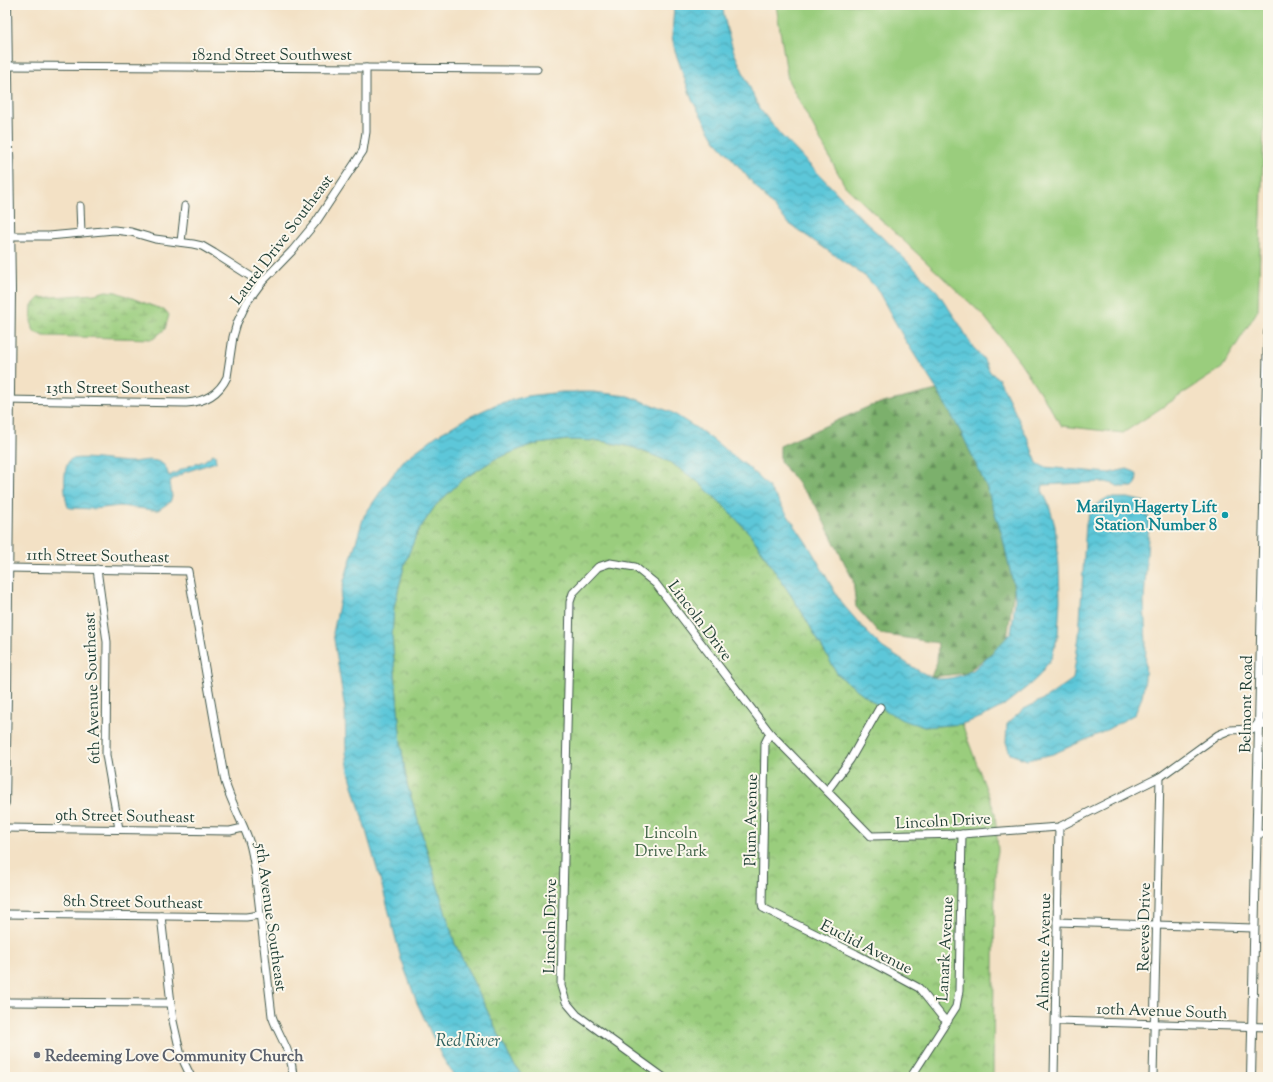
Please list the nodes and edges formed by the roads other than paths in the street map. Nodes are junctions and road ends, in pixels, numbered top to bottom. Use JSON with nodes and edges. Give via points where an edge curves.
{"nodes":[{"id":1,"x":7,"y":5,"type":"edge"},
{"id":2,"x":8,"y":66,"type":"junction"},
{"id":3,"x":366,"y":68,"type":"junction"},
{"id":4,"x":537,"y":69,"type":"dead end"},
{"id":5,"x":80,"y":206,"type":"dead end"},
{"id":6,"x":186,"y":206,"type":"dead end"},
{"id":7,"x":81,"y":233,"type":"junction"},
{"id":8,"x":10,"y":236,"type":"junction"},
{"id":9,"x":181,"y":242,"type":"junction"},
{"id":10,"x":262,"y":283,"type":"junction"},
{"id":11,"x":8,"y":290,"type":"edge"},
{"id":12,"x":1268,"y":332,"type":"edge"},
{"id":13,"x":224,"y":382,"type":"joint"},
{"id":14,"x":8,"y":400,"type":"edge"},
{"id":15,"x":1266,"y":501,"type":"edge"},
{"id":16,"x":7,"y":502,"type":"edge"},
{"id":17,"x":8,"y":568,"type":"junction"},
{"id":18,"x":97,"y":569,"type":"junction"},
{"id":19,"x":188,"y":571,"type":"joint"},
{"id":20,"x":880,"y":707,"type":"dead end"},
{"id":21,"x":1258,"y":724,"type":"junction"},
{"id":22,"x":1268,"y":725,"type":"edge"},
{"id":23,"x":770,"y":733,"type":"junction"},
{"id":24,"x":1160,"y":777,"type":"junction"},
{"id":25,"x":827,"y":791,"type":"junction"},
{"id":26,"x":5,"y":803,"type":"edge"},
{"id":27,"x":1059,"y":827,"type":"junction"},
{"id":28,"x":5,"y":828,"type":"edge"},
{"id":29,"x":244,"y":828,"type":"junction"},
{"id":30,"x":119,"y":829,"type":"junction"},
{"id":31,"x":962,"y":834,"type":"junction"},
{"id":32,"x":1256,"y":834,"type":"junction"},
{"id":33,"x":1268,"y":834,"type":"edge"},
{"id":34,"x":763,"y":908,"type":"joint"},
{"id":35,"x":5,"y":914,"type":"edge"},
{"id":36,"x":161,"y":916,"type":"junction"},
{"id":37,"x":260,"y":916,"type":"junction"},
{"id":38,"x":1057,"y":922,"type":"junction"},
{"id":39,"x":1157,"y":925,"type":"junction"},
{"id":40,"x":1254,"y":928,"type":"junction"},
{"id":41,"x":5,"y":1002,"type":"edge"},
{"id":42,"x":171,"y":1003,"type":"junction"},
{"id":43,"x":948,"y":1021,"type":"junction"},
{"id":44,"x":1056,"y":1021,"type":"junction"},
{"id":45,"x":1154,"y":1024,"type":"junction"},
{"id":46,"x":1252,"y":1026,"type":"junction"},
{"id":47,"x":1268,"y":1027,"type":"edge"},
{"id":48,"x":191,"y":1077,"type":"edge"},
{"id":49,"x":293,"y":1077,"type":"edge"},
{"id":50,"x":663,"y":1077,"type":"edge"},
{"id":51,"x":911,"y":1077,"type":"edge"},
{"id":52,"x":1054,"y":1077,"type":"edge"},
{"id":53,"x":1153,"y":1077,"type":"edge"},
{"id":54,"x":1251,"y":1077,"type":"edge"}],
"edges":[{"from":1,"to":2,"type":"street"},
{"from":2,"to":3,"type":"street","name":"182nd Street Southwest"},
{"from":2,"to":8,"type":"street"},
{"from":3,"to":4,"type":"street","name":"182nd Street Southwest"},
{"from":3,"to":10,"type":"street","name":"Laurel Drive Southeast","via":[[366,132],[363,151],[316,222]]},
{"from":5,"to":7,"type":"street"},
{"from":6,"to":9,"type":"street"},
{"from":7,"to":8,"type":"street"},
{"from":7,"to":9,"type":"street","via":[[119,230]]},
{"from":8,"to":11,"type":"street"},
{"from":9,"to":10,"type":"street","via":[[202,246]]},
{"from":10,"to":13,"type":"street","name":"Laurel Drive Southeast","via":[[247,302],[237,322],[230,348],[229,369]]},
{"from":11,"to":14,"type":"street"},
{"from":12,"to":15,"type":"street","name":"Belmont Road"},
{"from":13,"to":14,"type":"street","name":"13th Street Southeast","via":[[210,397],[192,403]]},
{"from":14,"to":16,"type":"street"},
{"from":15,"to":21,"type":"street","name":"Belmont Road"},
{"from":16,"to":17,"type":"street"},
{"from":17,"to":18,"type":"street","name":"11th Street Southeast"},
{"from":17,"to":26,"type":"street"},
{"from":18,"to":19,"type":"street","name":"11th Street Southeast"},
{"from":18,"to":30,"type":"street","name":"6th Avenue Southeast","via":[[107,642],[106,755]]},
{"from":19,"to":29,"type":"street","name":"5th Avenue Southeast","via":[[225,782]]},
{"from":20,"to":25,"type":"street","via":[[850,760]]},
{"from":21,"to":22,"type":"street"},
{"from":21,"to":24,"type":"street","name":"Lincoln Drive","via":[[1252,730],[1230,730],[1218,735]]},
{"from":21,"to":32,"type":"street","name":"Belmont Road"},
{"from":23,"to":25,"type":"street","name":"Lincoln Drive"},
{"from":23,"to":34,"type":"street","name":"Plum Avenue","via":[[765,743]]},
{"from":23,"to":50,"type":"street","name":"Lincoln Drive","via":[[656,584],[635,567],[610,563],[598,567],[573,593],[570,602],[561,986],[566,1002],[577,1015]]},
{"from":24,"to":27,"type":"street","name":"Lincoln Drive"},
{"from":24,"to":39,"type":"street","name":"Reeves Drive"},
{"from":25,"to":31,"type":"street","name":"Lincoln Drive","via":[[871,836]]},
{"from":27,"to":31,"type":"street","name":"Lincoln Drive"},
{"from":27,"to":38,"type":"street","name":"Almonte Avenue"},
{"from":28,"to":30,"type":"street","name":"9th Street Southeast"},
{"from":29,"to":30,"type":"street","name":"9th Street Southeast","via":[[230,831]]},
{"from":29,"to":37,"type":"street","name":"5th Avenue Southeast","via":[[251,849]]},
{"from":31,"to":43,"type":"street","name":"Lanark Avenue","via":[[959,991],[956,1007]]},
{"from":32,"to":33,"type":"street"},
{"from":32,"to":40,"type":"street","name":"Belmont Road"},
{"from":34,"to":43,"type":"street","name":"Euclid Avenue","via":[[919,988]]},
{"from":35,"to":36,"type":"street","name":"8th Street Southeast"},
{"from":36,"to":37,"type":"street","name":"8th Street Southeast"},
{"from":36,"to":42,"type":"street"},
{"from":37,"to":49,"type":"street","name":"5th Avenue Southeast","via":[[272,1016],[289,1053]]},
{"from":38,"to":39,"type":"street"},
{"from":38,"to":44,"type":"street","name":"Almonte Avenue"},
{"from":39,"to":40,"type":"street"},
{"from":39,"to":45,"type":"street","name":"Reeves Drive"},
{"from":40,"to":46,"type":"street","name":"Belmont Road"},
{"from":41,"to":42,"type":"street"},
{"from":42,"to":48,"type":"street","via":[[179,1048]]},
{"from":43,"to":51,"type":"street","name":"Lanark Avenue"},
{"from":44,"to":45,"type":"street","name":"10th Avenue South"},
{"from":44,"to":52,"type":"street","name":"Almonte Avenue"},
{"from":45,"to":46,"type":"street","name":"10th Avenue South"},
{"from":45,"to":53,"type":"street","name":"Reeves Drive"},
{"from":46,"to":47,"type":"street","name":"10th Avenue South"},
{"from":46,"to":54,"type":"street","name":"Belmont Road"}]}
